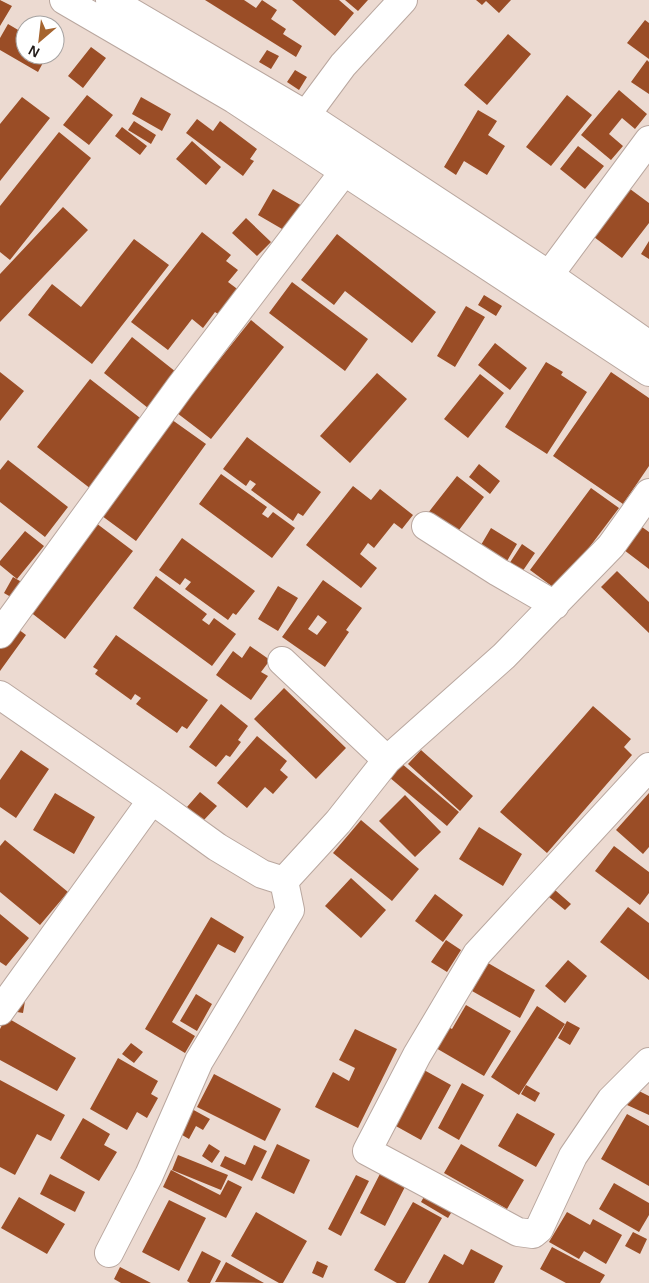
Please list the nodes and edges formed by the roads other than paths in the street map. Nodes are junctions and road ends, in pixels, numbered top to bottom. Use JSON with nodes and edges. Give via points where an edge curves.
{"nodes":[{"id":1,"x":64,"y":0,"type":"edge"},
{"id":2,"x":110,"y":0,"type":"edge"},
{"id":3,"x":403,"y":0,"type":"edge"},
{"id":4,"x":306,"y":115,"type":"junction"},
{"id":5,"x":649,"y":140,"type":"edge"},
{"id":6,"x":353,"y":161,"type":"junction"},
{"id":7,"x":549,"y":275,"type":"junction"},
{"id":8,"x":649,"y":345,"type":"edge"},
{"id":9,"x":649,"y":372,"type":"edge"},
{"id":10,"x":649,"y":493,"type":"edge"},
{"id":11,"x":426,"y":526,"type":"dead end"},
{"id":12,"x":555,"y":605,"type":"junction"},
{"id":13,"x":0,"y":632,"type":"edge"},
{"id":14,"x":282,"y":662,"type":"dead end"},
{"id":15,"x":0,"y":695,"type":"edge"},
{"id":16,"x":387,"y":760,"type":"junction"},
{"id":17,"x":649,"y":767,"type":"edge"},
{"id":18,"x":152,"y":800,"type":"junction"},
{"id":19,"x":284,"y":881,"type":"junction"},
{"id":20,"x":0,"y":1011,"type":"edge"},
{"id":21,"x":649,"y":1062,"type":"edge"},
{"id":22,"x":110,"y":1253,"type":"dead end"}],
"edges":[{"from":1,"to":6,"type":"street","via":[[234,99]]},
{"from":2,"to":4,"type":"street"},
{"from":3,"to":4,"type":"street","via":[[343,65]]},
{"from":4,"to":6,"type":"street"},
{"from":5,"to":7,"type":"street"},
{"from":6,"to":7,"type":"street"},
{"from":6,"to":9,"type":"street"},
{"from":6,"to":13,"type":"street","via":[[180,387]]},
{"from":7,"to":8,"type":"street"},
{"from":10,"to":12,"type":"street","via":[[611,546]]},
{"from":11,"to":12,"type":"street"},
{"from":12,"to":16,"type":"street","via":[[504,656]]},
{"from":14,"to":16,"type":"street"},
{"from":15,"to":18,"type":"street"},
{"from":16,"to":19,"type":"street","via":[[338,822]]},
{"from":17,"to":21,"type":"street","via":[[477,954],[417,1055],[367,1151],[518,1232],[533,1234],[539,1229],[573,1156],[611,1100]]},
{"from":18,"to":19,"type":"street","via":[[217,848],[262,874]]},
{"from":18,"to":20,"type":"street"},
{"from":19,"to":22,"type":"street","via":[[290,910],[199,1061],[149,1175]]}]}
